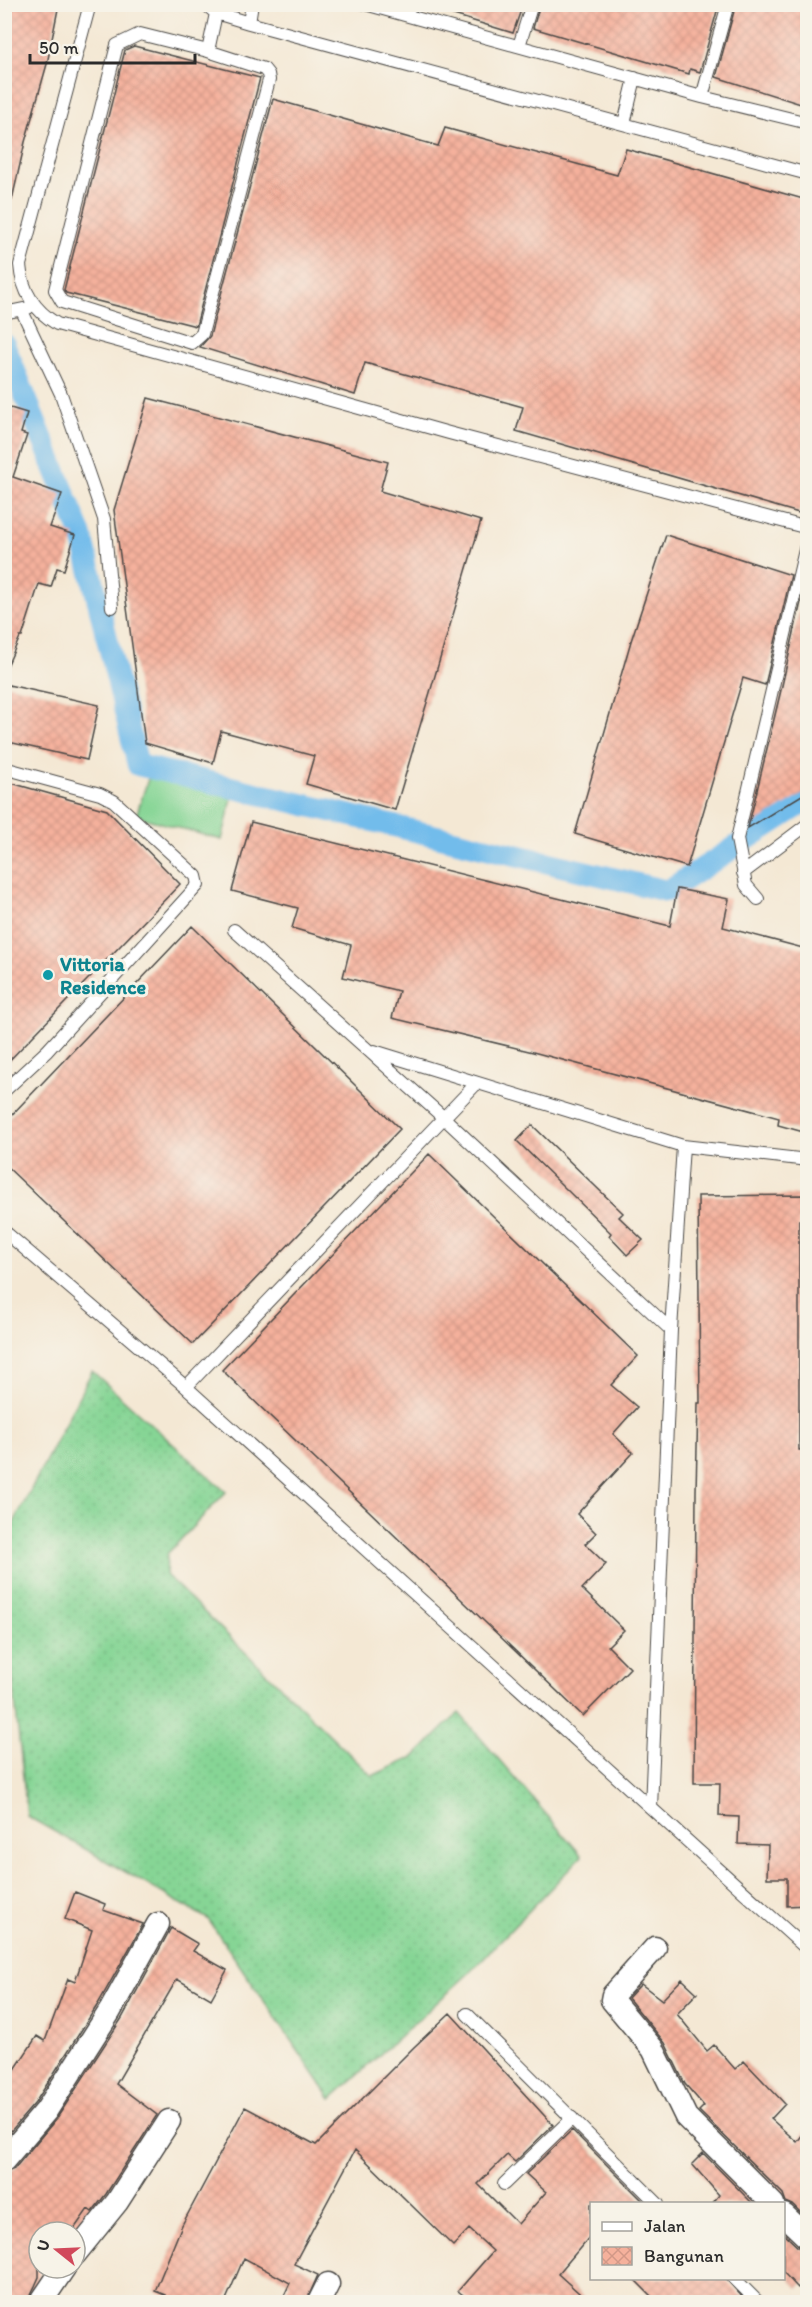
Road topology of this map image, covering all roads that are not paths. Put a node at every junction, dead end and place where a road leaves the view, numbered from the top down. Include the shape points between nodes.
1 (90, 4) edge
2 (206, 4) edge
3 (252, 4) edge
4 (364, 4) edge
5 (532, 4) edge
6 (728, 4) edge
7 (217, 9) edge
8 (249, 23) junction
9 (519, 46) junction
10 (208, 51) junction
11 (635, 78) junction
12 (702, 97) junction
13 (807, 123) edge
14 (624, 124) junction
15 (807, 174) edge
16 (35, 306) junction
17 (12, 312) edge
18 (807, 528) edge
19 (807, 537) edge
20 (112, 607) dead end
21 (4, 768) edge
22 (807, 824) edge
23 (742, 868) junction
24 (758, 898) dead end
25 (234, 930) dead end
26 (370, 1050) junction
27 (477, 1083) junction
28 (4, 1091) edge
29 (444, 1118) junction
30 (683, 1146) junction
31 (807, 1160) edge
32 (4, 1231) edge
33 (671, 1330) junction
34 (186, 1387) junction
35 (651, 1808) junction
36 (158, 1924) dead end
37 (655, 1948) dead end
38 (807, 1950) edge
39 (467, 2014) dead end
40 (572, 2118) junction
41 (169, 2121) dead end
42 (4, 2160) edge
43 (504, 2184) dead end
44 (656, 2202) edge
45 (771, 2202) edge
46 (785, 2217) edge
47 (807, 2238) edge
48 (87, 2239) edge
49 (56, 2280) edge
50 (736, 2280) edge
51 (41, 2302) edge
52 (758, 2302) edge

1 - 16 lane via 20,266 21,280
2 - 7 lane
3 - 8 lane
4 - 9 lane
5 - 9 lane
6 - 12 lane
7 - 8 lane
7 - 10 lane
8 - 14 lane
9 - 11 lane
10 - 10 lane via 264,69 269,80 202,334 192,343 62,302 55,290 117,45 140,34
11 - 12 lane
11 - 14 lane
12 - 13 lane
14 - 15 lane
16 - 17 lane
16 - 18 lane via 57,324
17 - 20 lane via 61,394 104,519
19 - 23 lane via 737,839
21 - 28 lane via 114,801 196,876 198,885 94,994 47,1052
22 - 23 lane
23 - 24 lane via 747,885
25 - 26 lane
26 - 27 lane
26 - 29 lane
27 - 29 lane
27 - 30 lane
29 - 33 lane
29 - 34 lane
30 - 31 lane
30 - 33 lane
32 - 34 lane
33 - 35 lane
34 - 35 lane
35 - 38 lane
36 - 42 street via 110,2011 46,2111
37 - 45 street via 612,2000 653,2049 686,2117
39 - 40 lane
40 - 43 lane
40 - 44 lane
41 - 48 street via 117,2202
46 - 47 street
49 - 51 street
50 - 52 lane

